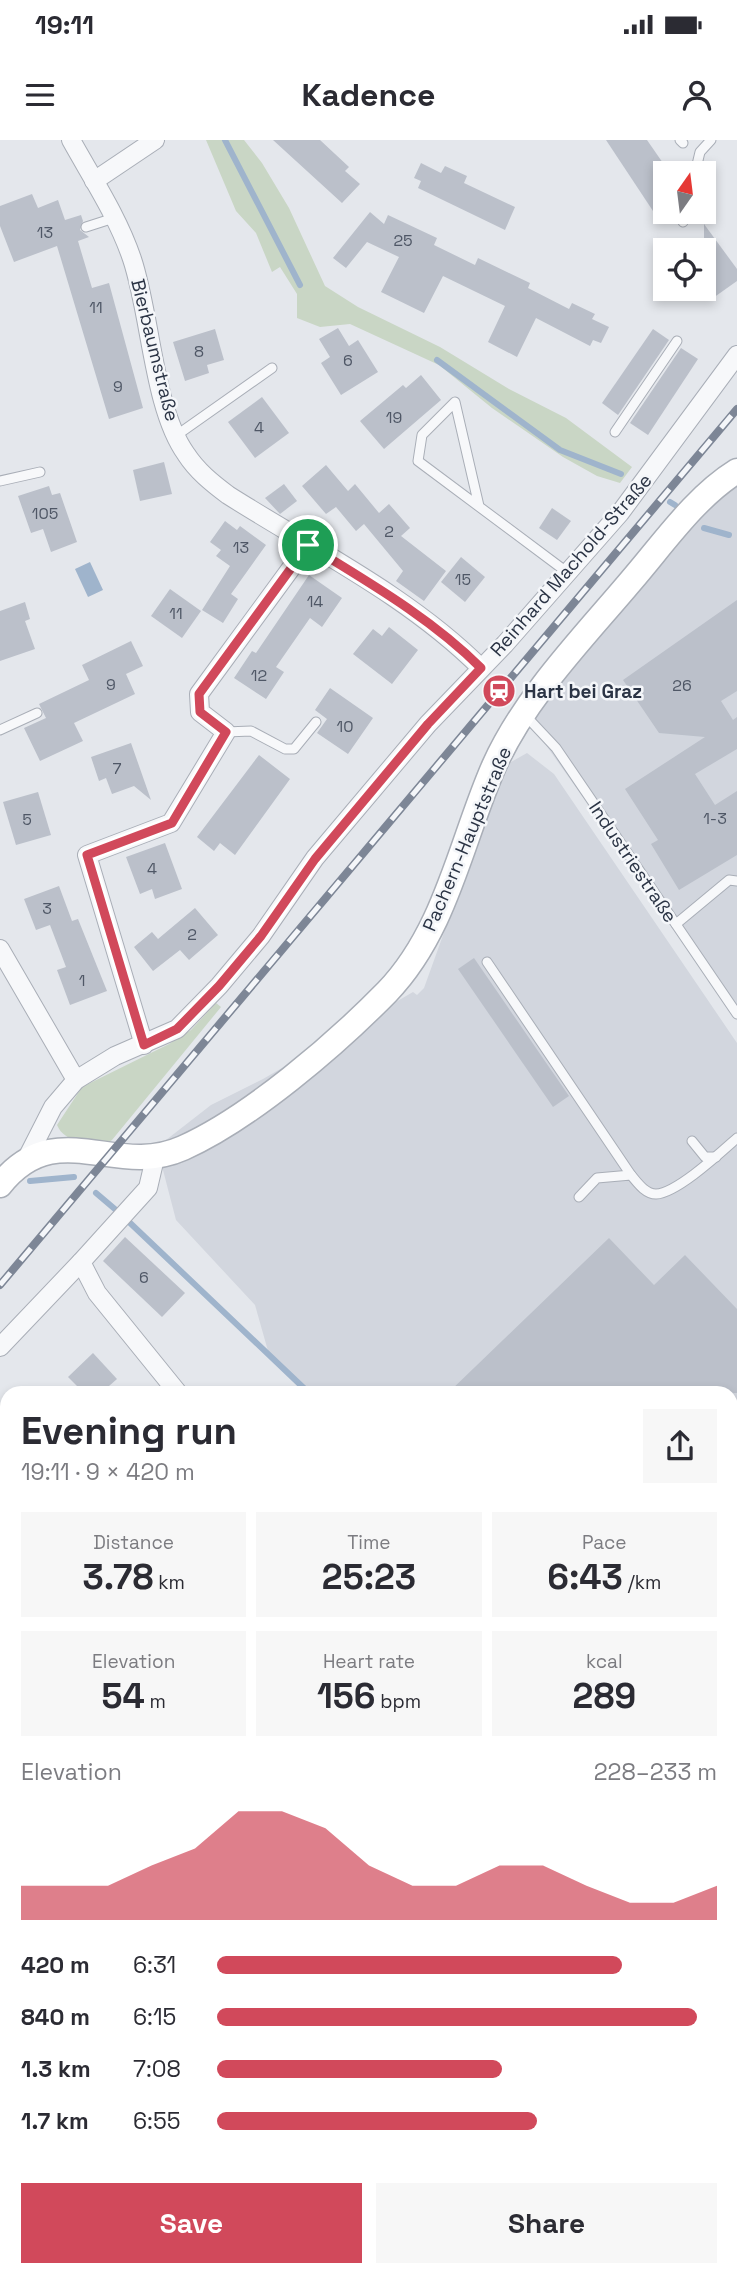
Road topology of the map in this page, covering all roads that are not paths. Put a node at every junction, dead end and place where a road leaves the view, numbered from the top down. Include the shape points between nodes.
1 (71, 140) edge
2 (155, 140) edge
3 (711, 140) edge
4 (698, 161) edge
5 (94, 181) junction
6 (114, 218) junction
7 (86, 227) dead end
8 (677, 341) dead end
9 (737, 355) edge
10 (272, 368) dead end
11 (615, 432) dead end
12 (177, 435) junction
13 (737, 471) edge
14 (40, 472) dead end
15 (0, 481) edge
16 (479, 506) junction
17 (308, 545) junction
18 (568, 573) junction
19 (481, 668) junction
20 (37, 713) dead end
21 (524, 714) junction
22 (316, 722) dead end
23 (0, 730) edge
24 (226, 732) junction
25 (737, 881) edge
26 (676, 924) junction
27 (0, 948) edge
28 (487, 962) dead end
29 (736, 1009) edge
30 (144, 1045) junction
31 (76, 1080) junction
32 (737, 1138) edge
33 (691, 1141) dead end
34 (716, 1157) junction
35 (27, 1158) junction
36 (155, 1158) junction
37 (631, 1175) junction
38 (0, 1185) edge
39 (579, 1197) dead end
40 (81, 1262) junction
41 (0, 1347) edge
42 (172, 1386) edge

1 - 5 street, Bierbaumstraße
2 - 5 street
3 - 4 lane
5 - 6 street, Bierbaumstraße
6 - 7 lane
6 - 12 street, Bierbaumstraße via 145,300 163,398
8 - 11 lane
9 - 18 street, Reinhard Machold-Straße via 620,513
10 - 12 lane
12 - 17 street, Bierbaumstraße via 184,453 204,476
13 - 21 main road, Pachern-Hauptstraße via 672,533
14 - 15 lane
16 - 16 lane via 418,461 422,435 454,402
16 - 18 lane
17 - 19 street, Bierbaumstraße via 391,596
17 - 24 street via 199,694 200,712
18 - 19 street, Reinhard Machold-Straße
19 - 30 street, Reinhard Machold-Straße via 315,859 219,986 177,1029
20 - 23 lane
21 - 26 lane, Industriestraße via 556,748
21 - 36 main road, Pachern-Hauptstraße via 495,763 432,925 388,991 329,1046 258,1102 183,1148
22 - 24 lane via 293,749 251,731
24 - 30 street via 172,823 87,855
25 - 26 lane via 729,880
26 - 29 lane, Industriestraße
27 - 31 street
28 - 37 lane
30 - 31 street, Reinhard Machold-Straße
31 - 35 street, Reinhard Machold-Straße via 53,1107
32 - 34 lane
33 - 34 lane via 705,1157
34 - 37 lane via 668,1190 654,1194
35 - 36 main road, Pachern-Hauptstraße via 73,1150
35 - 38 main road
36 - 40 street via 148,1188
37 - 39 lane via 597,1178
40 - 41 street
40 - 42 street via 97,1293

